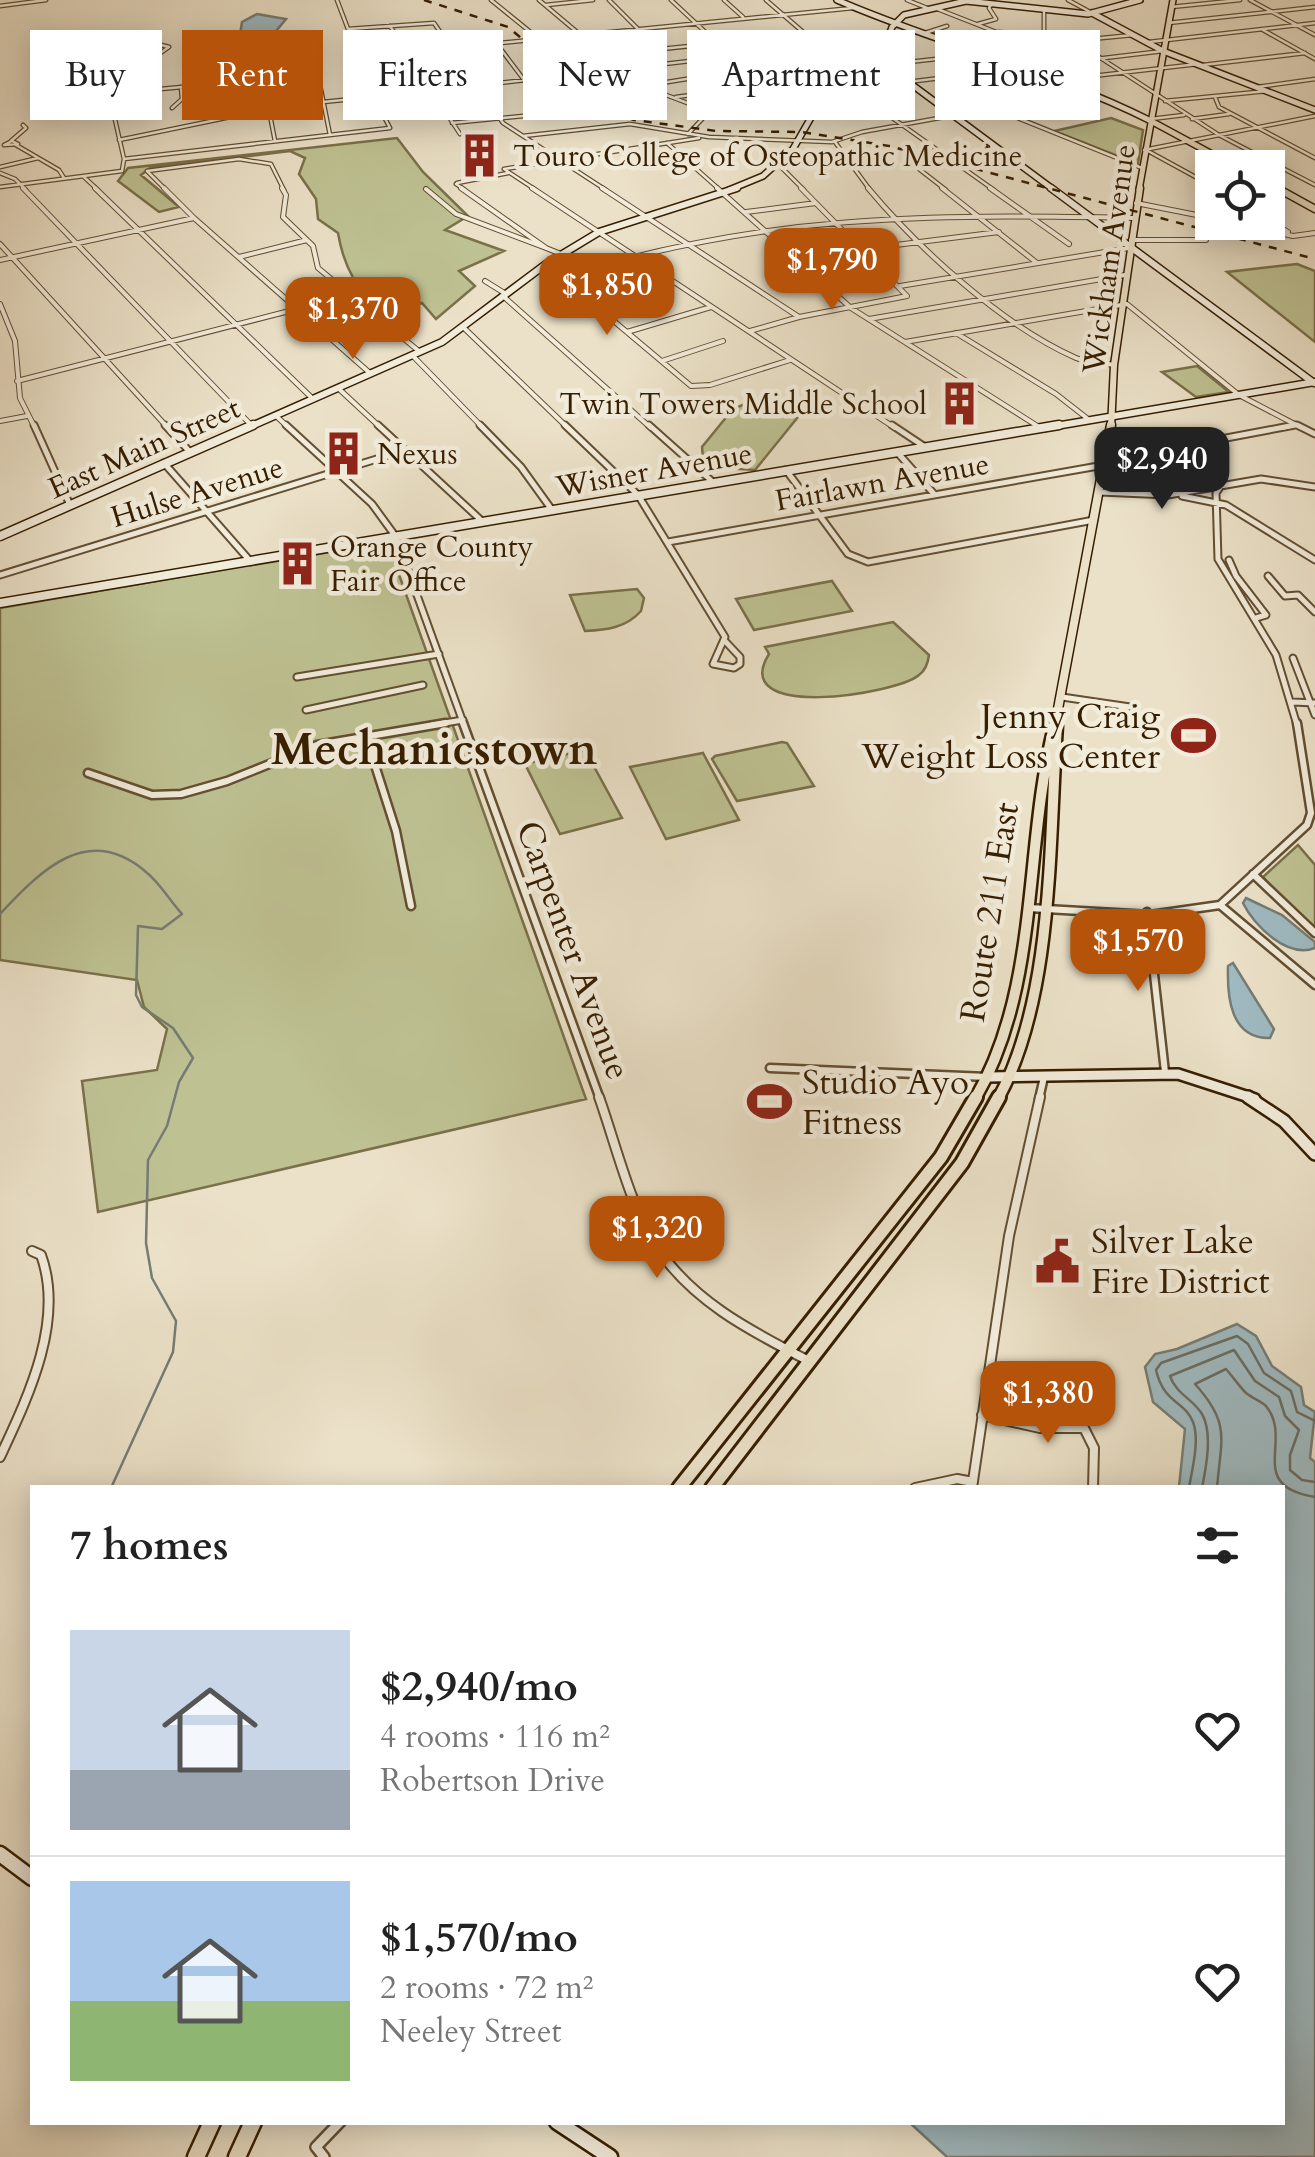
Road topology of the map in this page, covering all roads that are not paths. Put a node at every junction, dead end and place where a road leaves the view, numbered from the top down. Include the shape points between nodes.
1 (46, 0) edge
2 (337, 0) edge
3 (491, 0) edge
4 (539, 0) edge
5 (593, 0) edge
6 (609, 0) edge
7 (671, 0) edge
8 (724, 0) edge
9 (766, 0) edge
10 (837, 0) edge
11 (907, 0) edge
12 (936, 0) edge
13 (1068, 0) edge
14 (1119, 0) edge
15 (1140, 0) edge
16 (1240, 0) edge
17 (1250, 0) edge
18 (1308, 0) edge
19 (998, 2) edge
20 (1026, 3) edge
21 (942, 4) junction
22 (1128, 4) junction
23 (1172, 4) edge
24 (545, 5) junction
25 (1315, 5) edge
26 (0, 6) edge
27 (854, 8) junction
28 (929, 8) junction
29 (1044, 9) junction
30 (1272, 12) junction
31 (781, 14) junction
32 (1092, 14) junction
33 (744, 18) junction
34 (432, 22) joint
35 (694, 22) junction
36 (1315, 23) edge
37 (976, 24) junction
38 (1168, 24) junction
39 (1296, 25) junction
40 (390, 26) junction
41 (893, 26) junction
42 (946, 26) dead end
43 (637, 28) junction
44 (1262, 29) junction
45 (393, 30) edge
46 (438, 30) edge
47 (529, 30) edge
48 (574, 30) edge
49 (618, 30) edge
50 (702, 30) edge
51 (801, 30) edge
52 (892, 30) edge
53 (991, 30) edge
54 (1044, 30) edge
55 (1193, 32) dead end
56 (925, 33) dead end
57 (1134, 35) junction
58 (1315, 35) edge
59 (1200, 36) junction
60 (935, 38) edge
61 (1100, 39) edge
62 (1165, 40) junction
63 (1148, 42) junction
64 (1163, 50) junction
65 (503, 52) edge
66 (1305, 53) junction
67 (1100, 59) joint
68 (1315, 59) edge
69 (1201, 64) junction
70 (1159, 68) junction
71 (1119, 72) junction
72 (104, 74) joint
73 (1100, 74) edge
74 (523, 77) edge
75 (1315, 79) edge
76 (182, 86) edge
77 (1256, 86) junction
78 (915, 88) edge
79 (162, 89) edge
80 (1267, 91) junction
81 (667, 95) edge
82 (687, 96) edge
83 (1155, 96) junction
84 (1100, 97) edge
85 (1215, 97) junction
86 (675, 98) junction
87 (182, 99) edge
88 (343, 100) edge
89 (1164, 101) junction
90 (323, 102) joint
91 (687, 103) edge
92 (935, 104) edge
93 (172, 108) dead end
94 (1315, 113) edge
95 (1186, 114) junction
96 (1230, 114) junction
97 (935, 119) edge
98 (1192, 119) junction
99 (114, 120) edge
100 (209, 120) edge
101 (271, 120) edge
102 (385, 120) edge
103 (450, 120) edge
104 (480, 120) edge
105 (502, 120) edge
106 (703, 120) edge
107 (809, 120) edge
108 (898, 120) edge
109 (956, 120) edge
110 (1022, 120) edge
111 (1151, 120) junction
112 (452, 123) junction
113 (906, 125) junction
114 (23, 126) dead end
115 (1255, 128) junction
116 (460, 134) dead end
117 (330, 135) junction
118 (688, 135) junction
119 (1219, 135) junction
120 (523, 136) junction
121 (708, 137) junction
122 (118, 138) junction
123 (798, 140) junction
124 (679, 141) junction
125 (1190, 141) junction
126 (275, 142) junction
127 (835, 142) junction
128 (13, 143) joint
129 (667, 143) junction
130 (998, 148) junction
131 (1144, 150) junction
132 (1206, 150) edge
133 (1247, 150) edge
134 (950, 156) junction
135 (39, 157) junction
136 (1315, 158) edge
137 (124, 160) junction
138 (560, 160) junction
139 (778, 164) junction
140 (1142, 168) junction
141 (0, 170) edge
142 (1285, 170) edge
143 (510, 173) junction
144 (84, 176) junction
145 (1195, 177) edge
146 (64, 178) junction
147 (20, 184) junction
148 (1315, 185) edge
149 (0, 187) edge
150 (426, 189) dead end
151 (723, 192) junction
152 (1285, 193) edge
153 (818, 202) junction
154 (1136, 203) junction
155 (1315, 209) edge
156 (746, 212) junction
157 (646, 215) junction
158 (1195, 215) edge
159 (898, 217) junction
160 (982, 217) junction
161 (194, 218) junction
162 (1036, 218) junction
163 (1094, 218) junction
164 (1133, 218) junction
165 (835, 222) junction
166 (135, 230) junction
167 (764, 230) junction
168 (1285, 231) edge
169 (598, 232) junction
170 (998, 232) junction
171 (1315, 233) edge
172 (1285, 234) edge
173 (1293, 236) junction
174 (308, 240) junction
175 (1206, 240) dead end
176 (923, 241) junction
177 (688, 243) junction
178 (0, 244) edge
179 (75, 244) junction
180 (1069, 244) dead end
181 (1130, 244) junction
182 (546, 248) junction
183 (863, 249) junction
184 (631, 253) junction
185 (561, 254) junction
186 (239, 257) junction
187 (12, 258) junction
188 (0, 260) edge
189 (1036, 263) junction
190 (546, 264) junction
191 (563, 276) junction
192 (960, 276) junction
193 (1125, 276) junction
194 (485, 281) dead end
195 (899, 286) junction
196 (644, 292) dead end
197 (505, 295) junction
198 (988, 299) junction
199 (1122, 303) junction
200 (0, 304) edge
201 (595, 305) junction
202 (712, 307) junction
203 (851, 308) junction
204 (296, 309) junction
205 (799, 317) junction
206 (867, 319) junction
207 (1014, 322) junction
208 (235, 325) junction
209 (464, 328) junction
210 (626, 332) junction
211 (749, 332) junction
212 (955, 333) junction
213 (170, 342) junction
214 (724, 342) dead end
215 (904, 342) junction
216 (417, 354) junction
217 (104, 359) junction
218 (791, 359) junction
219 (661, 361) junction
220 (1114, 365) junction
221 (370, 374) junction
222 (18, 381) junction
223 (1314, 382) edge
224 (338, 388) junction
225 (1239, 395) junction
226 (313, 399) junction
227 (275, 415) junction
228 (28, 416) junction
229 (1113, 416) junction
230 (1088, 419) junction
231 (0, 421) edge
232 (1297, 425) junction
233 (252, 426) junction
234 (1039, 427) junction
235 (1315, 434) edge
236 (925, 447) junction
237 (1173, 448) dead end
238 (406, 450) junction
239 (896, 451) junction
240 (190, 452) junction
241 (164, 463) junction
242 (1104, 465) junction
243 (786, 470) junction
244 (338, 472) junction
245 (714, 482) junction
246 (1315, 486) edge
247 (1220, 487) junction
248 (1100, 492) junction
249 (934, 494) junction
250 (1171, 495) junction
251 (638, 496) junction
252 (1220, 502) junction
253 (70, 505) junction
254 (552, 510) junction
255 (208, 512) junction
256 (823, 516) junction
257 (483, 522) junction
258 (1095, 523) junction
259 (0, 536) edge
260 (396, 537) junction
261 (668, 542) junction
262 (1229, 560) dead end
263 (1315, 560) edge
264 (251, 562) junction
265 (0, 575) edge
266 (1268, 576) dead end
267 (1285, 596) junction
268 (0, 604) edge
269 (1294, 608) dead end
270 (1315, 612) edge
271 (1256, 618) junction
272 (724, 640) junction
273 (438, 654) junction
274 (1294, 658) dead end
275 (298, 677) dead end
276 (423, 685) dead end
277 (1062, 697) junction
278 (1293, 702) junction
279 (1313, 703) edge
280 (1130, 707) dead end
281 (306, 710) dead end
282 (1315, 715) edge
283 (462, 720) junction
284 (1056, 722) junction
285 (366, 737) junction
286 (88, 773) dead end
287 (1315, 775) edge
288 (1306, 776) junction
289 (1313, 815) edge
290 (1253, 874) junction
291 (1220, 905) junction
292 (411, 906) dead end
293 (1027, 908) junction
294 (1044, 908) junction
295 (1146, 912) junction
296 (1315, 933) edge
297 (1315, 985) edge
298 (770, 1068) dead end
299 (1166, 1072) junction
300 (988, 1076) junction
301 (1010, 1076) junction
302 (1044, 1077) junction
303 (1314, 1151) edge
304 (32, 1251) dead end
305 (788, 1351) junction
306 (810, 1362) junction
307 (982, 1415) junction
308 (0, 1457) edge
309 (681, 1485) edge
310 (714, 1485) edge
311 (929, 1485) edge
312 (972, 1485) edge
313 (1093, 1485) edge
314 (0, 1854) edge
315 (30, 1876) edge
316 (211, 2125) edge
317 (251, 2125) edge
318 (338, 2125) edge
319 (561, 2125) edge
320 (320, 2152) edge
321 (196, 2157) edge
322 (236, 2157) edge
323 (610, 2157) edge

1 - 26 street
2 - 40 street via 348,29
3 - 47 street
4 - 24 street
5 - 24 street
6 - 43 street
7 - 35 street
8 - 33 street
9 - 31 street
10 - 27 street
11 - 28 street
12 - 21 street
13 - 32 street
14 - 22 street
15 - 22 street
16 - 23 street
17 - 30 street
18 - 25 street
19 - 20 street
19 - 21 street
19 - 37 street via 989,8 996,20
20 - 29 street
21 - 28 street
22 - 32 street
23 - 38 main road, Wickham Avenue
24 - 48 street
25 - 30 street
27 - 31 street
27 - 41 street
28 - 37 street
28 - 41 street
29 - 32 street
29 - 54 street
30 - 38 street
30 - 39 street
31 - 33 street
31 - 51 street
32 - 57 street
33 - 35 street
34 - 40 street
34 - 46 street
35 - 43 street
35 - 50 street
36 - 39 street
37 - 53 street
38 - 62 main road, Wickham Avenue
39 - 44 street
39 - 58 street
40 - 45 street
41 - 52 street, East Main Street
41 - 60 street
42 - 56 street
43 - 49 street
44 - 59 street
44 - 66 street
55 - 59 street
57 - 61 street
57 - 63 street
59 - 62 street
62 - 63 street
62 - 64 main road, Wickham Avenue
63 - 64 street
64 - 67 street
64 - 69 street
64 - 70 main road, Wickham Avenue
65 - 74 street
66 - 68 street
66 - 69 street
67 - 71 street
69 - 70 street
69 - 77 street
70 - 71 street
70 - 83 main road, Wickham Avenue
71 - 73 street
71 - 83 street
72 - 72 street via 146,45 169,48 133,73
75 - 77 street
76 - 79 street
77 - 80 street
78 - 92 street
80 - 85 street
80 - 94 street
81 - 86 street
82 - 86 street
83 - 89 street
83 - 111 main road, Wickham Avenue
84 - 111 street
85 - 89 street
85 - 96 street
86 - 91 street
87 - 93 street
88 - 90 street
89 - 95 street
90 - 117 street
94 - 115 street
95 - 98 street
95 - 111 street
96 - 98 street
96 - 115 street
97 - 113 street
98 - 119 street
99 - 122 street
100 - 122 street
101 - 126 street
102 - 117 street via 390,128
103 - 112 street
104 - 112 street
105 - 120 street
106 - 118 street
107 - 123 street, East Main Street
108 - 113 street
109 - 130 street
110 - 140 street
111 - 125 main road
111 - 131 main road, Wickham Avenue
112 - 116 street
113 - 127 street
113 - 134 street
114 - 128 street
115 - 119 street
115 - 136 street
117 - 126 street
118 - 120 street via 630,124
118 - 121 street
118 - 124 street
119 - 125 street
119 - 133 street
120 - 138 street
121 - 123 street
121 - 124 street
122 - 137 street
123 - 127 street
123 - 139 street, East Main Street
124 - 129 street
125 - 131 street
125 - 132 main road
126 - 137 street
127 - 159 street via 849,168
128 - 135 street
129 - 138 street
129 - 151 street
130 - 134 street
130 - 163 street
131 - 140 main road, Wickham Avenue
131 - 145 street
134 - 160 street via 910,162
134 - 162 street
135 - 141 street
135 - 146 street
137 - 144 street via 122,171
138 - 143 street via 504,169
138 - 157 street
139 - 151 street, East Main Street
139 - 153 street
140 - 154 main road, Wickham Avenue
141 - 147 street
142 - 148 street
143 - 169 street
143 - 182 street via 456,184
144 - 146 street
144 - 166 street
146 - 147 street
147 - 149 street
147 - 179 street
150 - 182 street via 480,226
151 - 156 street
151 - 157 street, East Main Street
152 - 155 main road
153 - 156 street
153 - 165 street
154 - 158 street
154 - 164 main road, Wickham Avenue
156 - 167 street
157 - 169 street, East Main Street
157 - 177 street
159 - 160 street
159 - 165 street
159 - 176 street
160 - 162 street
160 - 170 street
161 - 166 street
161 - 174 street via 147,172 257,159 276,170 286,196 284,218
161 - 186 street
162 - 163 street
162 - 180 street
163 - 164 street
163 - 181 street
164 - 181 main road, Wickham Avenue
165 - 167 street
165 - 183 street
166 - 179 street
166 - 208 street
167 - 177 street
167 - 203 street
168 - 173 street
169 - 184 street
169 - 185 street, East Main Street
170 - 176 street
170 - 189 street
171 - 173 street
172 - 173 street
174 - 186 street
174 - 216 street via 318,268
175 - 181 street
176 - 183 street
176 - 192 street
177 - 184 street
177 - 205 street
178 - 187 street
179 - 187 street
179 - 213 street
181 - 189 street
181 - 193 main road, Wickham Avenue
181 - 223 street
182 - 185 street
183 - 195 street
184 - 191 street
184 - 202 street
185 - 190 street, East Main Street
186 - 204 street
187 - 188 street
187 - 217 street
189 - 192 street
190 - 191 street
190 - 197 street, East Main Street
191 - 201 street
192 - 195 street
192 - 198 street
193 - 198 street
193 - 199 main road, Wickham Avenue
194 - 197 street
195 - 203 street via 908,296
196 - 201 street
197 - 209 street, East Main Street
197 - 245 street
198 - 206 street
198 - 207 street
199 - 207 street
199 - 220 main road, Wickham Avenue
199 - 225 street
200 - 222 street via 14,341
201 - 210 street
202 - 210 street
202 - 211 street
203 - 205 street
203 - 206 street
204 - 208 street
204 - 221 street
205 - 211 street
206 - 215 street
207 - 212 street
207 - 220 street via 1079,360
208 - 213 street
208 - 226 street
209 - 216 street, East Main Street
209 - 251 street
210 - 219 street
211 - 218 street
212 - 215 street
212 - 230 street
213 - 217 street
213 - 233 street
214 - 219 street
215 - 234 street
216 - 221 street, East Main Street
216 - 254 street via 522,467
217 - 222 street
217 - 240 street
218 - 219 street via 710,385 686,384
218 - 236 street
220 - 229 main road, Wickham Avenue
221 - 224 street, East Main Street
222 - 228 street
223 - 225 street, Wisner Avenue
224 - 226 street, East Main Street
224 - 238 street
225 - 229 street, Wisner Avenue
225 - 232 street
226 - 227 street, East Main Street
227 - 233 street, East Main Street
227 - 244 street, Carpenter Avenue
228 - 231 street
228 - 253 street
229 - 230 street, Wisner Avenue
229 - 242 main road, Wickham Avenue
230 - 234 street, Wisner Avenue
232 - 235 street
232 - 237 street
233 - 240 street, East Main Street
234 - 236 street, Wisner Avenue
236 - 239 street, Wisner Avenue
238 - 244 street, Hulse Avenue
238 - 257 street
239 - 243 street, Wisner Avenue
239 - 249 street
240 - 241 street, East Main Street
241 - 253 street, East Main Street
241 - 255 street
242 - 248 main road, Wickham Avenue
242 - 249 street, Fairlawn Avenue
243 - 245 street, Wisner Avenue
243 - 256 street
244 - 255 street, Hulse Avenue
244 - 260 street, Carpenter Avenue
245 - 251 street, Wisner Avenue
246 - 247 street via 1258,476
247 - 250 street
247 - 252 street
248 - 250 street
248 - 258 main road, Wickham Avenue
249 - 256 street, Fairlawn Avenue
250 - 252 street
251 - 254 street, Wisner Avenue
251 - 261 street
252 - 263 street
252 - 271 street via 1215,538 1222,568
253 - 259 street, East Main Street
254 - 257 street, Wisner Avenue
255 - 264 street
255 - 265 street, Hulse Avenue
256 - 258 street via 850,555 878,562
256 - 261 street, Fairlawn Avenue
257 - 260 street, Wisner Avenue
258 - 277 main road, Route 211 East
260 - 264 street, Wisner Avenue
260 - 273 street, Carpenter Avenue
261 - 272 street
262 - 271 street via 1266,615
264 - 268 street, Wisner Avenue
266 - 267 street
267 - 269 street
267 - 270 street via 1298,596
271 - 278 street
272 - 272 street via 714,664 734,668 740,658
273 - 275 street
273 - 283 street, Carpenter Avenue
274 - 279 street
276 - 281 street
277 - 280 street
277 - 284 main road, Route 211 East
278 - 279 street
278 - 288 street
279 - 282 street
283 - 285 street
283 - 305 street, Carpenter Avenue via 644,1226 690,1289
284 - 293 main road, Route 211 East via 1043,771
284 - 294 main road, Route 211 East
285 - 286 street via 317,745 181,794 152,794
285 - 292 street via 396,830
287 - 288 street
288 - 289 street
289 - 290 street
290 - 291 street
290 - 296 street
291 - 295 street
291 - 297 street
293 - 294 street
293 - 300 main road, Route 211 East via 1017,993
294 - 295 street
294 - 301 main road, Route 211 East via 1034,1002
295 - 299 street
298 - 300 street
299 - 302 street
299 - 303 street via 1254,1099
300 - 301 street
300 - 305 main road, Route 211 East via 940,1157
301 - 302 street
301 - 306 main road, Route 211 East via 962,1162
302 - 307 street via 1018,1184
304 - 308 street via 48,1270 46,1324 37,1370
305 - 306 street, Carpenter Avenue
305 - 309 main road, Route 211 East
306 - 310 main road, Route 211 East
307 - 312 street
307 - 313 street via 1040,1428 1084,1428 1095,1447
311 - 312 street via 958,1479
314 - 315 street
316 - 321 main road
317 - 322 main road
318 - 320 street
319 - 323 street

